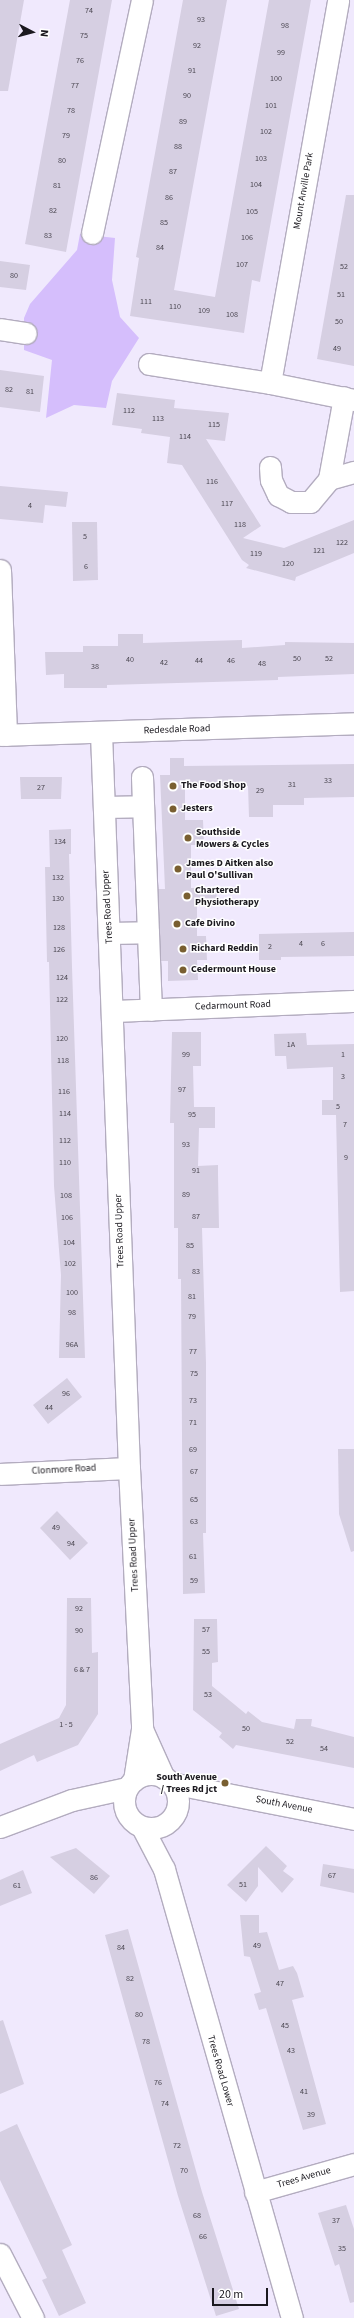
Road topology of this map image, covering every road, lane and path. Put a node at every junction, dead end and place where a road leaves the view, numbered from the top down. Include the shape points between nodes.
1 (142, 0) edge
2 (338, 0) edge
3 (92, 232) dead end
4 (0, 329) edge
5 (26, 334) dead end
6 (149, 364) dead end
7 (270, 383) junction
8 (349, 398) edge
9 (270, 467) dead end
10 (354, 472) edge
11 (329, 479) junction
12 (0, 570) edge
13 (354, 723) edge
14 (100, 733) junction
15 (3, 735) edge
16 (142, 777) dead end
17 (143, 806) junction
18 (104, 807) junction
19 (148, 932) junction
20 (109, 933) junction
21 (354, 1001) edge
22 (151, 1010) junction
23 (113, 1011) junction
24 (129, 1468) junction
25 (0, 1474) edge
26 (142, 1729) junction
27 (167, 1780) junction
28 (130, 1784) junction
29 (215, 1792) junction
30 (72, 1800) junction
31 (125, 1809) junction
32 (172, 1815) junction
33 (354, 1819) edge
34 (0, 1827) edge
35 (142, 1827) junction
36 (164, 1869) junction
37 (354, 2164) edge
38 (255, 2192) junction
39 (0, 2254) edge
40 (33, 2318) edge
41 (292, 2318) edge

1 - 3 street
2 - 7 street, Mount Anville Park
4 - 5 street
6 - 7 street
7 - 8 street
8 - 11 street
9 - 11 street via 271,480 278,494 291,502 310,502
10 - 11 street
12 - 15 street
13 - 14 street, Redesdale Road
14 - 15 street, Redesdale Road
14 - 18 street, Trees Road Upper
16 - 17 street
17 - 18 street
17 - 19 street
18 - 20 street, Trees Road Upper
19 - 20 street
19 - 22 street
20 - 23 street, Trees Road Upper
21 - 22 street, Cedarmount Road
22 - 23 street, Cedarmount Road
23 - 24 street, Trees Road Upper
24 - 25 street, Clonmore Road
24 - 26 street, Trees Road Upper
26 - 27 street
26 - 28 street
27 - 28 street via 148,1774
27 - 29 street, South Avenue
27 - 32 street via 178,1800
28 - 30 street
28 - 31 street
29 - 32 street
29 - 33 street, South Avenue
30 - 31 street
30 - 34 street
31 - 35 street via 128,1817
32 - 35 street via 155,1827
32 - 36 street
35 - 36 street, Trees Road Lower
36 - 38 street, Trees Road Lower
37 - 38 street, Trees Avenue
38 - 41 street, Trees Road Lower
39 - 40 street

